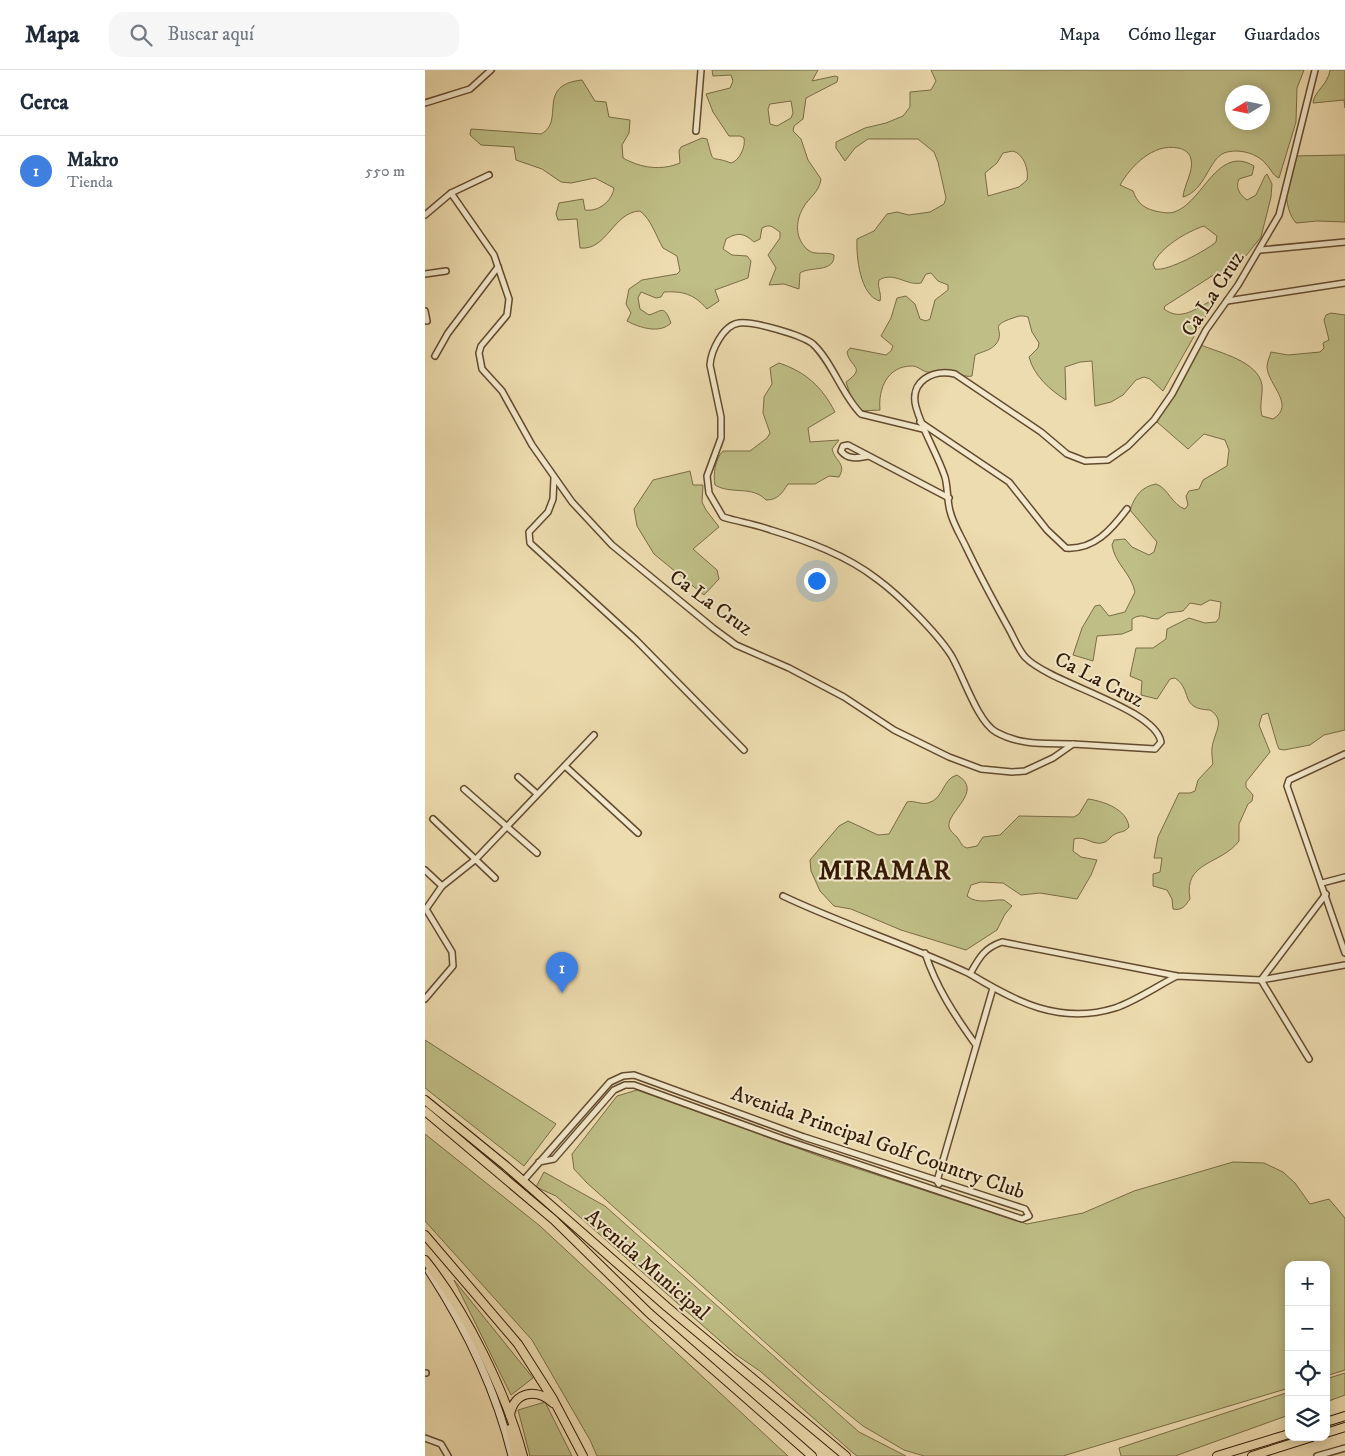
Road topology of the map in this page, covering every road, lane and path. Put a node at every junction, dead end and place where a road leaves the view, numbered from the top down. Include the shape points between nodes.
1 (491, 70) edge
2 (701, 70) edge
3 (1315, 70) edge
4 (425, 102) edge
5 (696, 131) dead end
6 (489, 175) dead end
7 (451, 193) junction
8 (425, 215) edge
9 (1345, 242) edge
10 (1261, 250) junction
11 (498, 267) junction
12 (446, 272) dead end
13 (425, 274) edge
14 (1345, 282) edge
15 (1227, 302) junction
16 (425, 311) edge
17 (427, 321) dead end
18 (435, 356) dead end
19 (920, 422) junction
20 (923, 429) junction
21 (868, 456) dead end
22 (554, 478) junction
23 (949, 498) junction
24 (1127, 509) dead end
25 (594, 734) dead end
26 (1073, 744) junction
27 (744, 750) dead end
28 (1345, 754) edge
29 (565, 766) junction
30 (517, 777) dead end
31 (464, 789) dead end
32 (536, 793) junction
33 (433, 819) dead end
34 (507, 827) junction
35 (638, 833) dead end
36 (537, 853) dead end
37 (476, 859) junction
38 (425, 870) edge
39 (1345, 877) edge
40 (495, 878) dead end
41 (1322, 883) junction
42 (442, 886) junction
43 (1326, 894) junction
44 (783, 896) dead end
45 (1345, 952) edge
46 (925, 953) junction
47 (1345, 965) edge
48 (970, 974) junction
49 (1177, 976) junction
50 (1261, 980) junction
51 (993, 988) junction
52 (425, 999) edge
53 (976, 1045) junction
54 (1309, 1059) dead end
55 (425, 1100) edge
56 (425, 1111) edge
57 (539, 1162) junction
58 (523, 1181) junction
59 (937, 1182) junction
60 (946, 1192) junction
61 (425, 1235) edge
62 (425, 1260) edge
63 (425, 1265) edge
64 (509, 1415) junction
65 (562, 1415) junction
66 (1345, 1416) edge
67 (1330, 1421) edge
68 (1345, 1427) edge
69 (1330, 1432) edge
70 (1285, 1435) edge
71 (425, 1438) edge
72 (1299, 1441) edge
73 (1345, 1448) edge
74 (448, 1456) edge
75 (512, 1456) edge
76 (516, 1456) edge
77 (523, 1456) edge
78 (583, 1456) edge
79 (812, 1456) edge
80 (846, 1456) edge
81 (1217, 1456) edge
82 (1252, 1456) edge
83 (1317, 1456) edge

1 - 4 street via 470,88
2 - 5 street
3 - 10 street, Ca La Cruz via 1279,216
6 - 7 street
7 - 8 street
7 - 11 street, Ca La Cruz via 494,255
9 - 10 street
10 - 15 street, Ca La Cruz
11 - 18 street via 448,333
11 - 22 street, Ca La Cruz via 509,308 507,315 481,346 479,363 502,392 531,445
12 - 13 street
14 - 15 street
15 - 19 street, Ca La Cruz via 1206,330 1172,394 1154,420 1128,446 1108,460 1085,461 1067,454 1041,432 955,374 933,373 916,390
16 - 17 street
19 - 20 street, Ca La Cruz
19 - 24 street via 1009,482 1047,530 1066,548 1081,549 1101,538
20 - 23 street, Ca La Cruz via 945,478
20 - 26 street via 861,414 812,344 793,333 739,322 729,327 711,358 721,417 721,438 707,476 709,494 723,517 808,543 845,559 877,579 949,652 980,716 994,731 1020,743
21 - 23 street
22 - 26 street, Ca La Cruz via 612,545 735,645 844,697 894,730 981,769 1012,772 1025,771
22 - 27 street via 553,499 548,512 529,532 530,543 636,640
23 - 26 street, Ca La Cruz via 953,519 983,582 1025,657 1046,673 1115,703 1158,734 1161,742 1155,749 1144,750
25 - 29 street
28 - 41 street via 1287,782
29 - 32 street
29 - 35 street
30 - 32 street
31 - 34 street
32 - 34 street
33 - 37 street
34 - 36 street
34 - 37 street
37 - 40 street
37 - 42 street
38 - 42 street
39 - 41 street
41 - 43 street
42 - 52 street via 425,909 452,952 453,966
43 - 45 street
43 - 50 street
44 - 46 street via 829,918
46 - 48 street
46 - 53 street via 954,1015
47 - 50 street
48 - 49 street via 989,946 1002,942
48 - 51 street
49 - 50 street
49 - 51 street via 1116,1008 1085,1014 1057,1014
50 - 54 street
51 - 53 street
53 - 59 street
55 - 58 highway, Avenida Municipal
56 - 79 highway, Avenida Municipal via 554,1220 661,1325
57 - 58 street
57 - 59 street, Avenida Principal Golf Country Club via 611,1082 623,1076 634,1076
57 - 60 street, Avenida Principal Golf Country Club via 554,1159 614,1090 634,1085 783,1139
58 - 80 highway, Avenida Municipal via 667,1307
59 - 60 street
59 - 60 street, Avenida Principal Golf Country Club via 1025,1209 1029,1216 1022,1219
61 - 65 highway via 518,1344
62 - 64 highway via 466,1320
63 - 75 main road via 471,1342
64 - 65 highway via 522,1395 535,1394 545,1396
64 - 76 highway
64 - 77 highway
65 - 78 highway
66 - 67 highway
68 - 69 highway
70 - 81 highway
71 - 74 street via 441,1444
72 - 82 highway
73 - 83 street

